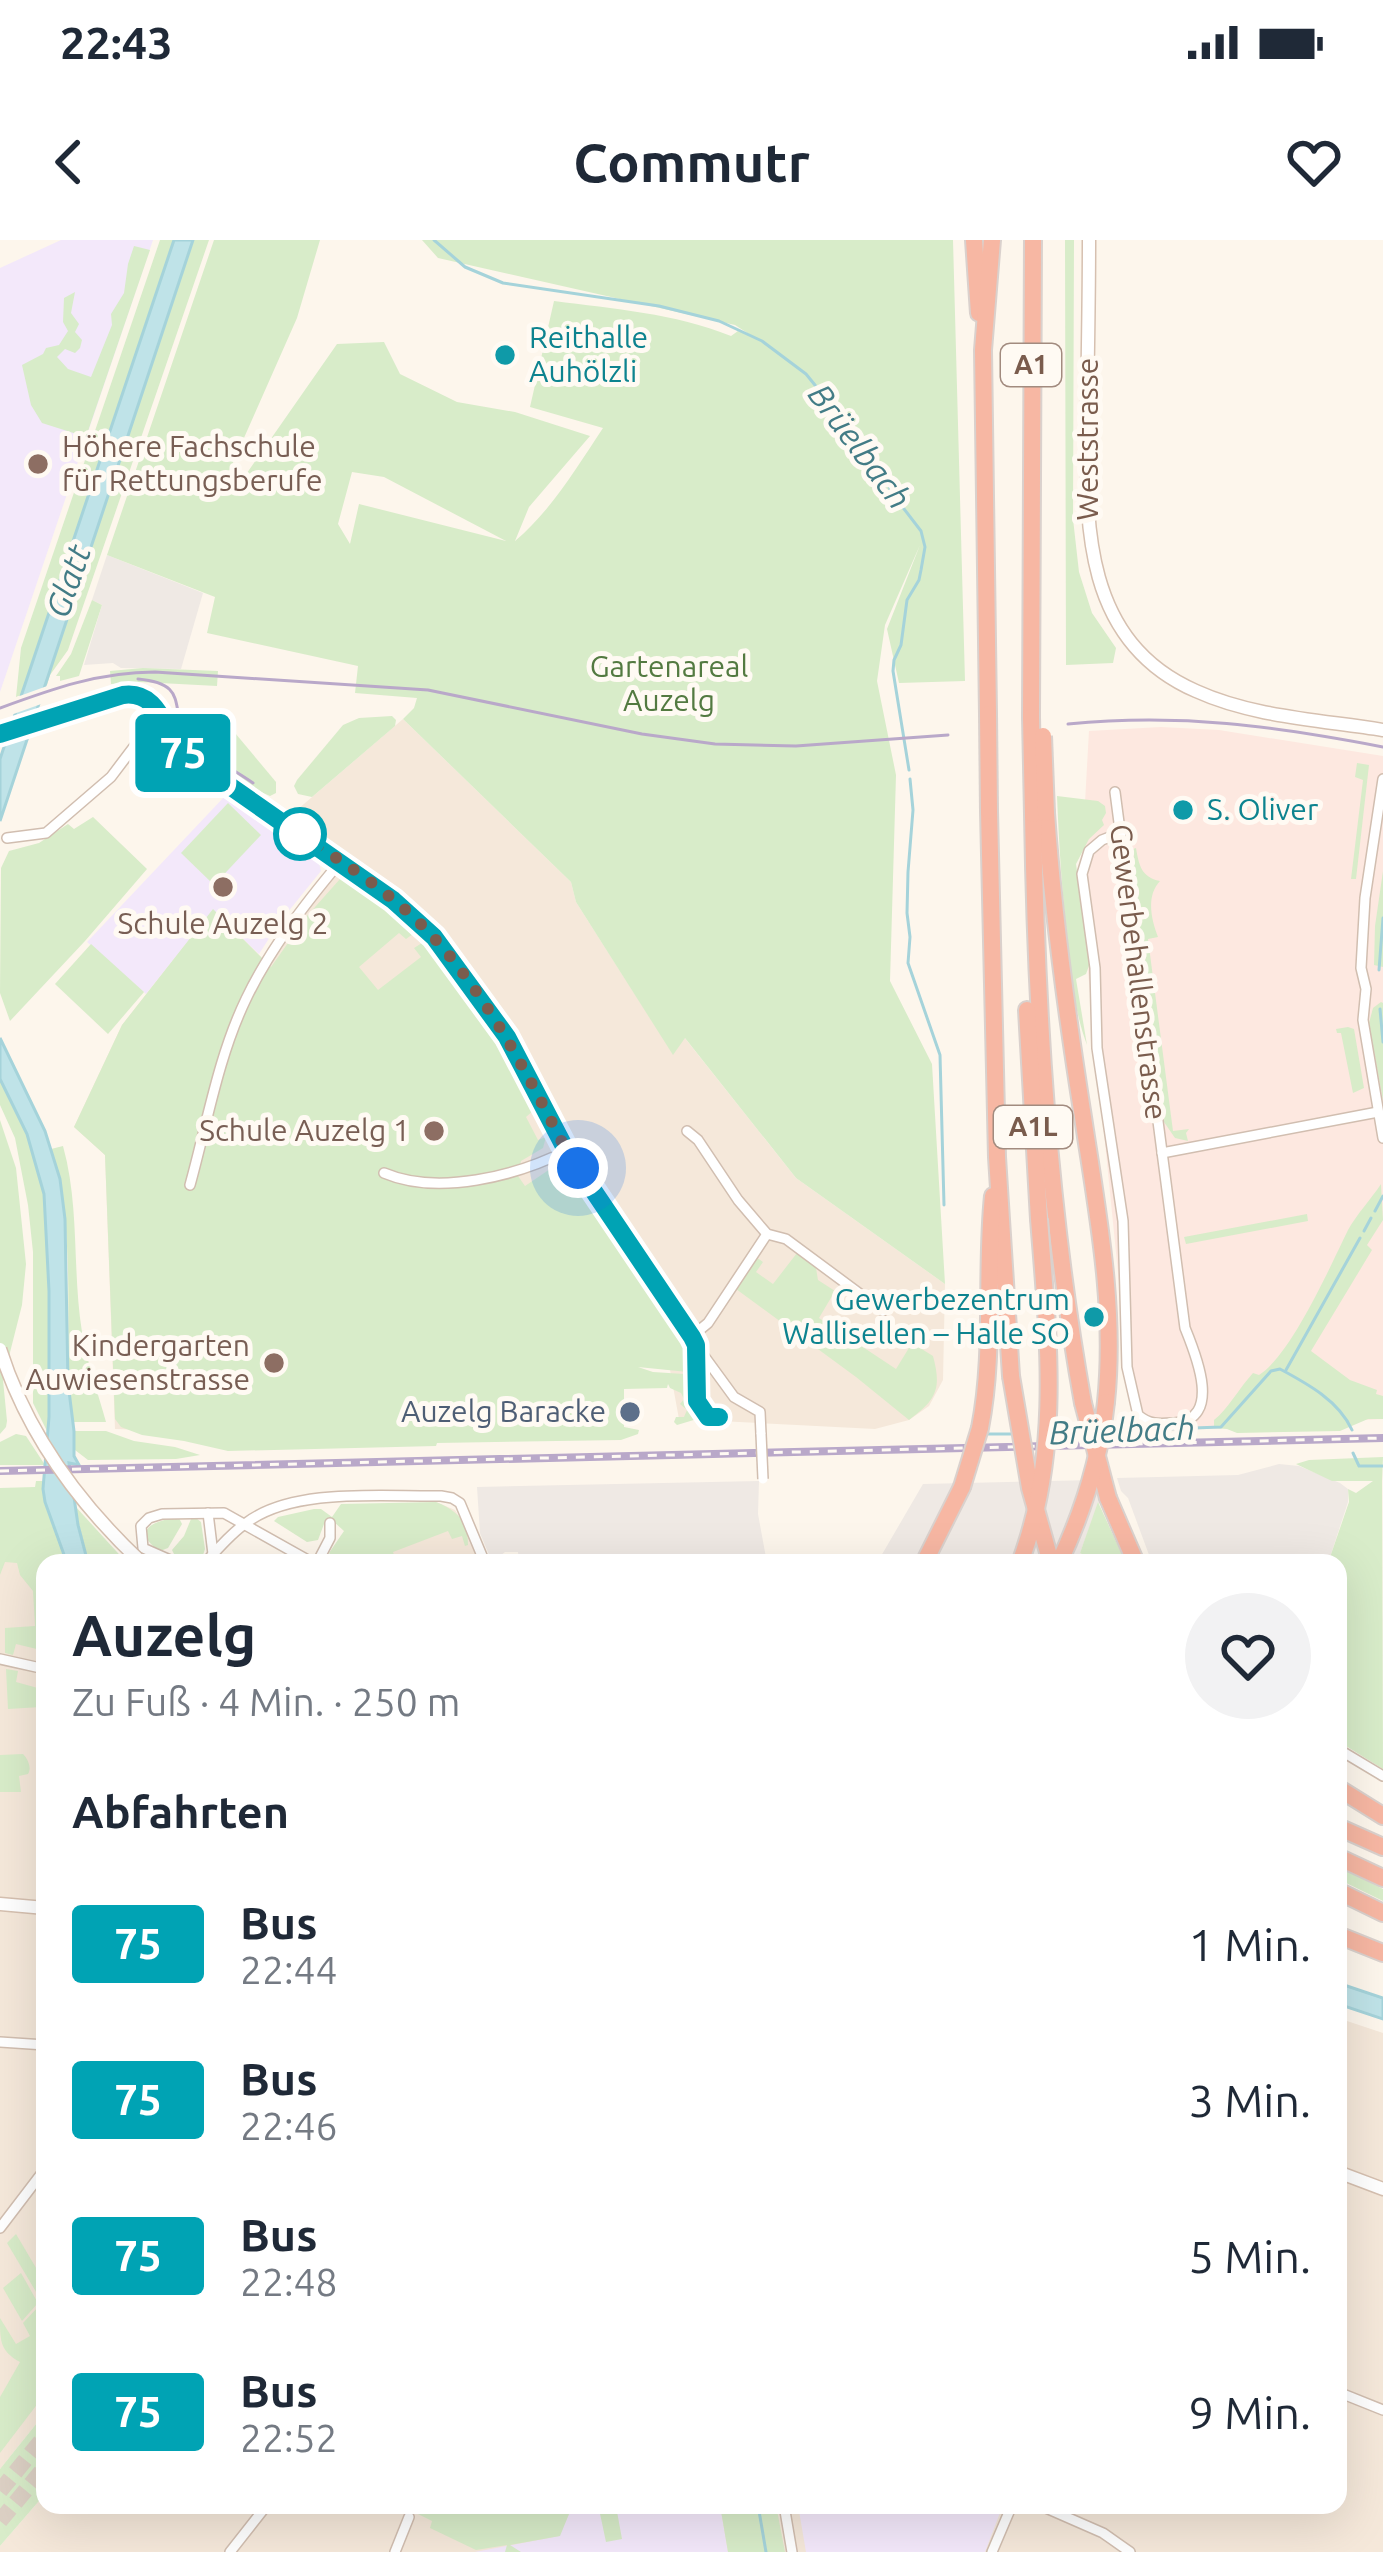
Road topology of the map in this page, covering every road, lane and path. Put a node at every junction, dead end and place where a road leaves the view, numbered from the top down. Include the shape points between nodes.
1 (974, 240) edge
2 (992, 240) edge
3 (1033, 240) edge
4 (1088, 240) edge
5 (983, 350) junction
6 (162, 719) junction
7 (1383, 730) edge
8 (0, 734) edge
9 (1383, 779) edge
10 (1115, 792) dead end
11 (1040, 813) junction
12 (1120, 833) junction
13 (7, 838) dead end
14 (340, 862) junction
15 (1366, 989) junction
16 (1032, 992) junction
17 (1383, 992) edge
18 (1378, 1112) junction
19 (687, 1131) dead end
20 (1383, 1138) edge
21 (566, 1150) junction
22 (1162, 1153) junction
23 (997, 1157) junction
24 (384, 1173) dead end
25 (190, 1185) dead end
26 (767, 1234) junction
27 (883, 1310) dead end
28 (692, 1337) junction
29 (0, 1349) edge
30 (763, 1479) dead end
31 (332, 1499) junction
32 (208, 1513) junction
33 (244, 1524) junction
34 (133, 1554) edge
35 (157, 1554) edge
36 (209, 1554) edge
37 (213, 1554) edge
38 (299, 1554) edge
39 (320, 1554) edge
40 (481, 1554) edge
41 (929, 1554) edge
42 (1023, 1554) edge
43 (1052, 1554) edge
44 (1060, 1554) edge
45 (1132, 1554) edge
46 (0, 1659) edge
47 (36, 1667) edge
48 (1347, 1754) edge
49 (1383, 1776) edge
50 (1347, 1794) edge
51 (1383, 1816) edge
52 (1347, 1831) edge
53 (1383, 1847) edge
54 (1347, 1862) edge
55 (1383, 1878) edge
56 (1347, 1895) edge
57 (0, 1904) edge
58 (36, 1907) edge
59 (1383, 1913) edge
60 (1347, 1939) edge
61 (1383, 1953) edge
62 (0, 2042) edge
63 (36, 2044) edge
64 (1347, 2175) edge
65 (36, 2181) edge
66 (1383, 2189) edge
67 (0, 2228) edge
68 (1347, 2396) edge
69 (1383, 2410) edge
70 (260, 2514) edge
71 (786, 2514) edge
72 (1008, 2514) edge
73 (1060, 2514) edge
74 (409, 2517) dead end
75 (230, 2552) edge
76 (395, 2552) edge
77 (792, 2552) edge
78 (992, 2552) edge
79 (1130, 2552) edge

1 - 5 highway
2 - 5 highway, A1
3 - 11 highway, A1, bridge
4 - 7 main road, Weststrasse via 1086,519 1117,621 1162,671 1211,698
5 - 23 highway, A1, bridge
6 - 8 street via 149,699 134,694
6 - 13 street via 46,833
6 - 14 street via 184,754
9 - 15 street via 1362,924
10 - 12 street, Gewerbehallenstrasse
11 - 16 highway, A1
11 - 44 highway, A1L, bridge via 1110,1345 1097,1453
12 - 22 street, Gewerbehallenstrasse
12 - 22 street, Gewerbehallenstrasse via 1088,850 1082,874 1122,1207 1127,1367 1138,1415 1153,1424 1183,1422 1201,1405
14 - 21 street via 446,952 507,1037
14 - 25 street via 244,1003
15 - 17 street
15 - 18 street
16 - 42 highway, A1L, bridge via 1051,1407 1042,1487
16 - 45 highway, A1, bridge via 1089,1430
18 - 20 street
18 - 22 street, Gewerbehallenstrasse
19 - 26 street
21 - 24 street via 449,1184
21 - 28 street
23 - 41 highway, A1L, bridge via 987,1384 976,1447
23 - 43 highway, A1, bridge via 1013,1390 1030,1488
26 - 27 street via 786,1239
26 - 28 street
28 - 30 street, bridge via 734,1397 760,1412
29 - 34 main road, bridge via 57,1467
31 - 33 street via 295,1501
31 - 39 street via 330,1538
31 - 40 street via 452,1498
32 - 33 street
32 - 35 street via 148,1517 143,1548
32 - 36 street
33 - 37 street
33 - 38 street
46 - 47 street
48 - 49 street
50 - 51 highway
52 - 53 highway
54 - 55 highway
56 - 59 highway
57 - 58 main road
60 - 61 highway
62 - 63 street
64 - 66 main road
65 - 67 street
68 - 69 street
70 - 75 street
71 - 77 street
72 - 78 street
73 - 79 street
74 - 76 street

